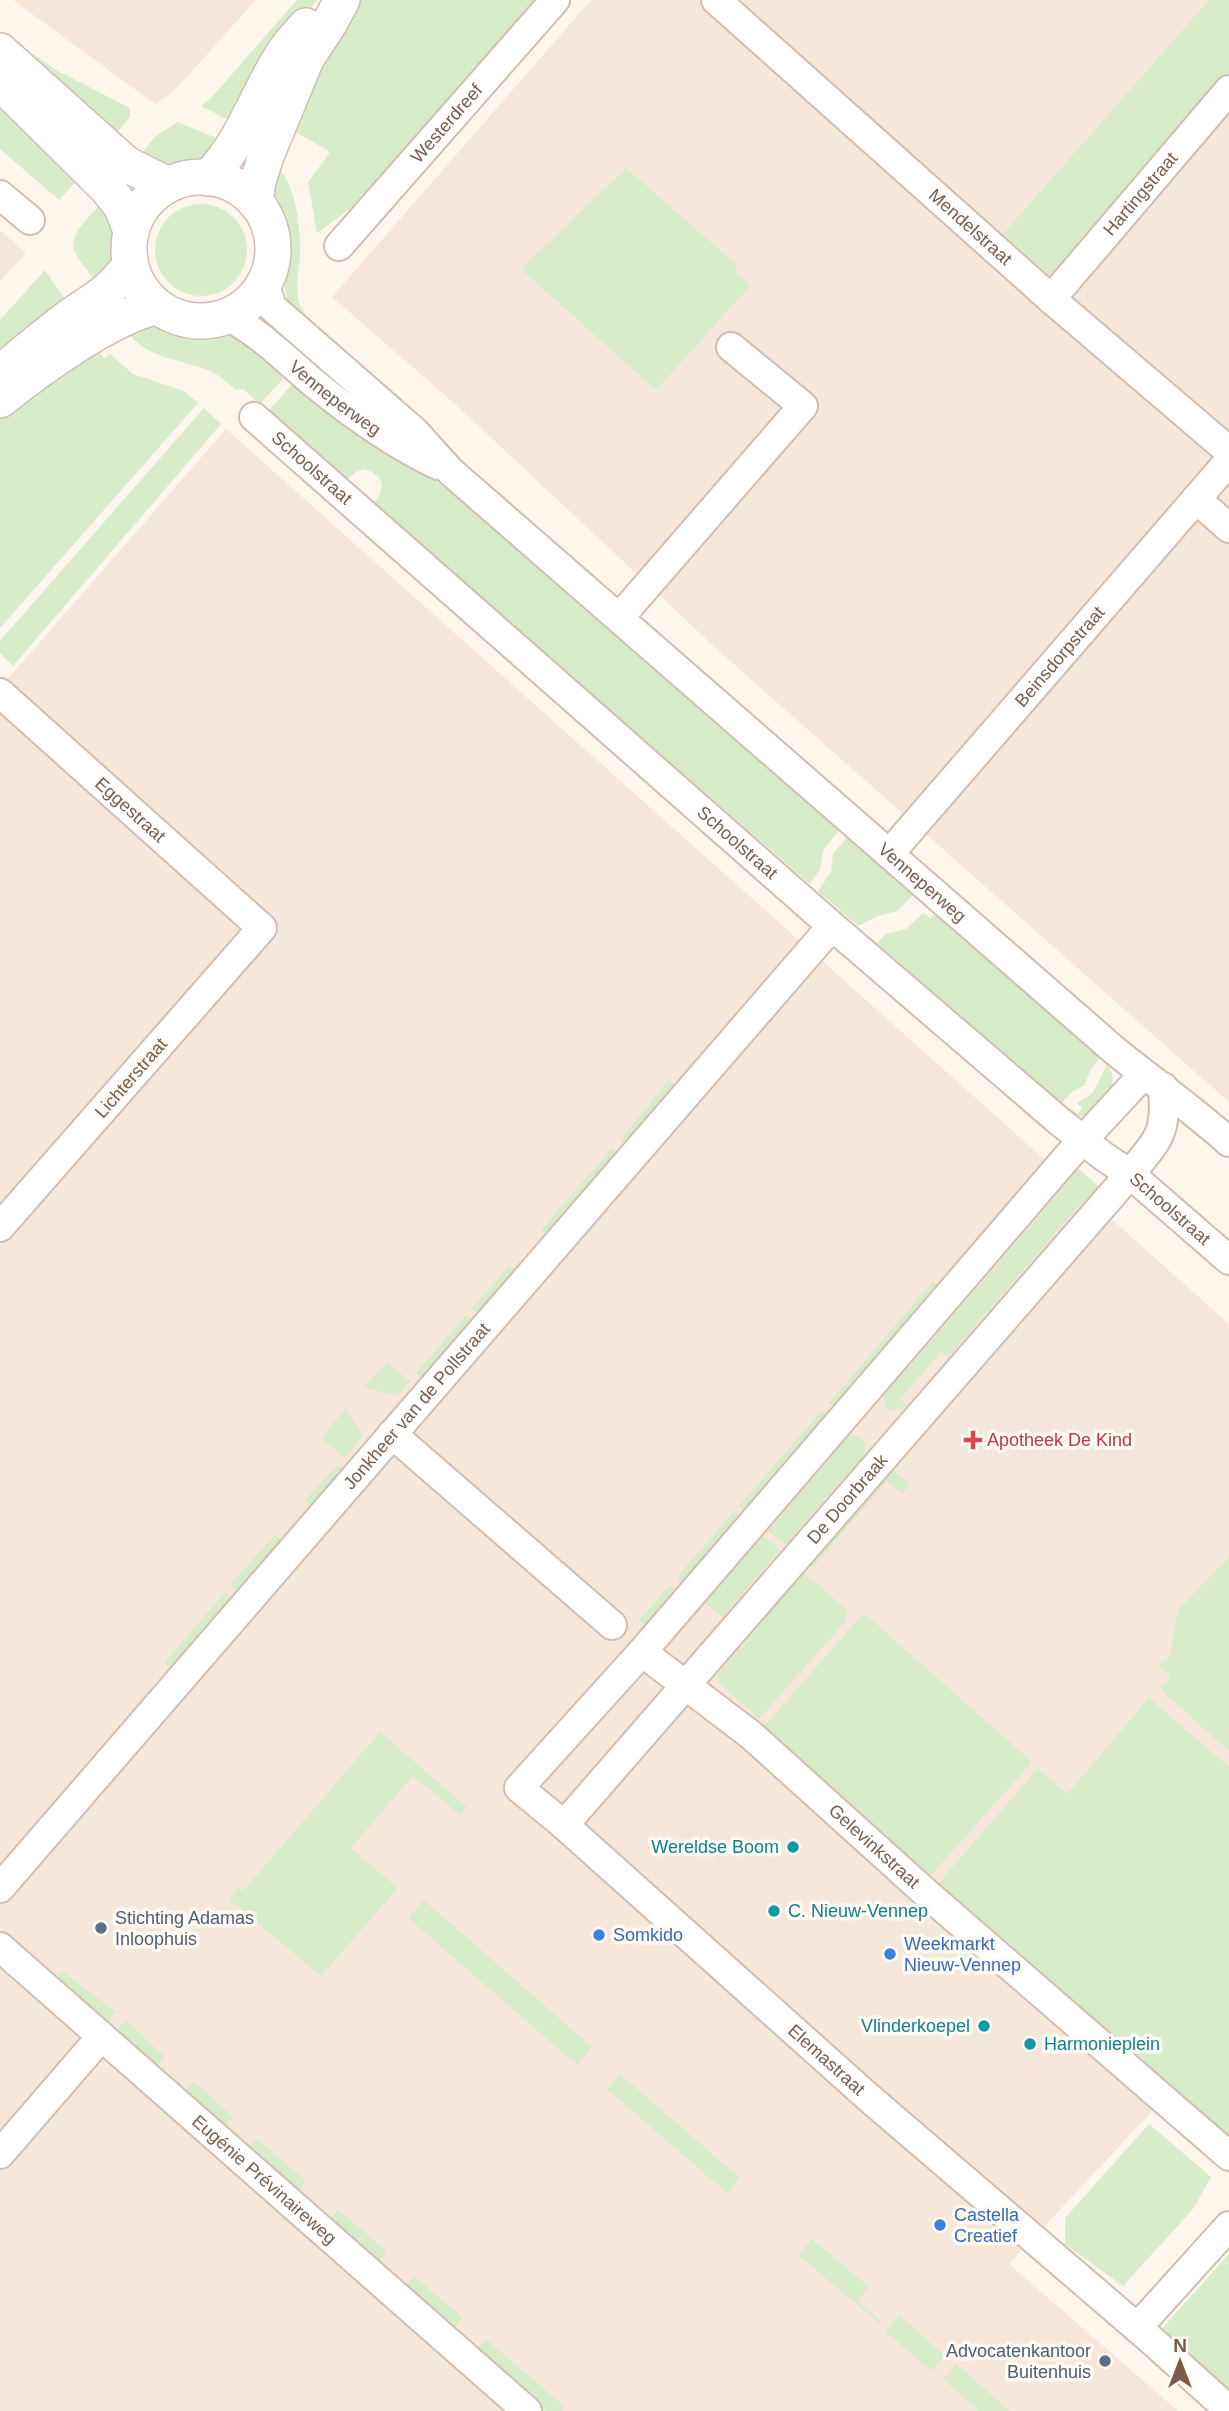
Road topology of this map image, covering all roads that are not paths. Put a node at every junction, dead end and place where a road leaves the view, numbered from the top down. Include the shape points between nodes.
1 (334, 0) edge
2 (342, 0) edge
3 (555, 0) edge
4 (716, 0) edge
5 (0, 51) edge
6 (0, 82) edge
7 (1229, 89) edge
8 (208, 178) junction
9 (168, 185) junction
10 (0, 195) edge
11 (255, 202) junction
12 (30, 220) dead end
13 (339, 246) dead end
14 (131, 248) junction
15 (264, 283) junction
16 (1051, 299) junction
17 (157, 306) junction
18 (227, 316) junction
19 (731, 347) dead end
20 (0, 374) edge
21 (0, 400) edge
22 (254, 417) dead end
23 (1229, 452) edge
24 (1229, 461) edge
25 (450, 471) junction
26 (1196, 499) junction
27 (1229, 528) edge
28 (619, 618) junction
29 (0, 693) edge
30 (889, 853) junction
31 (832, 926) junction
32 (262, 928) joint
33 (1153, 1081) junction
34 (1082, 1140) junction
35 (1229, 1142) edge
36 (1124, 1181) junction
37 (0, 1227) edge
38 (1229, 1260) edge
39 (392, 1434) junction
40 (612, 1625) dead end
41 (642, 1652) junction
42 (685, 1686) junction
43 (564, 1825) junction
44 (0, 1888) edge
45 (0, 1947) edge
46 (101, 2037) junction
47 (0, 2154) edge
48 (1229, 2156) edge
49 (1229, 2226) edge
50 (1138, 2328) junction
51 (523, 2410) edge
52 (1229, 2410) edge

1 - 8 street via 285,51 238,142
2 - 11 street via 306,59 266,156
3 - 13 street, Westerdreef
4 - 16 street, Mendelstraat
5 - 9 street via 126,164
6 - 14 street via 122,207
7 - 16 street, Hartingstraat
8 - 9 street
8 - 11 street via 234,186
9 - 14 street via 136,217
10 - 12 street
11 - 15 street via 272,242
14 - 17 street via 140,288
14 - 20 street via 116,285
15 - 18 street via 248,303
15 - 25 street, Venneperweg via 272,307 415,432
16 - 23 street, Mendelstraat
17 - 18 street via 190,320
17 - 21 street via 114,323
18 - 25 street, Venneperweg via 250,328 318,386 406,450
19 - 28 street via 803,406
22 - 31 street, Schoolstraat
24 - 26 street, Beinsdorpstraat
25 - 28 street, Venneperweg
26 - 27 street
26 - 30 street, Beinsdorpstraat
28 - 30 street, Venneperweg
29 - 32 street, Eggestraat
30 - 33 street, Venneperweg
31 - 34 street, Schoolstraat
31 - 39 street, Jonkheer van de Pollstraat
32 - 37 street, Lichterstraat
33 - 34 street
33 - 35 street, Venneperweg
33 - 36 street, De Doorbraak via 1164,1125
34 - 36 street, Schoolstraat
34 - 41 street
36 - 38 street, Schoolstraat
36 - 42 street, De Doorbraak
39 - 40 street
39 - 44 street, Jonkheer van de Pollstraat
41 - 42 street, Gelevinkstraat
41 - 43 street, Elemastraat via 519,1787
42 - 43 street, De Doorbraak
42 - 48 street, Gelevinkstraat via 751,1735
43 - 50 street, Elemastraat via 868,2097
45 - 46 street, Eugénie Prévinaireweg
46 - 47 street
46 - 51 street, Eugénie Prévinaireweg
49 - 50 street
50 - 52 street, Elemastraat

